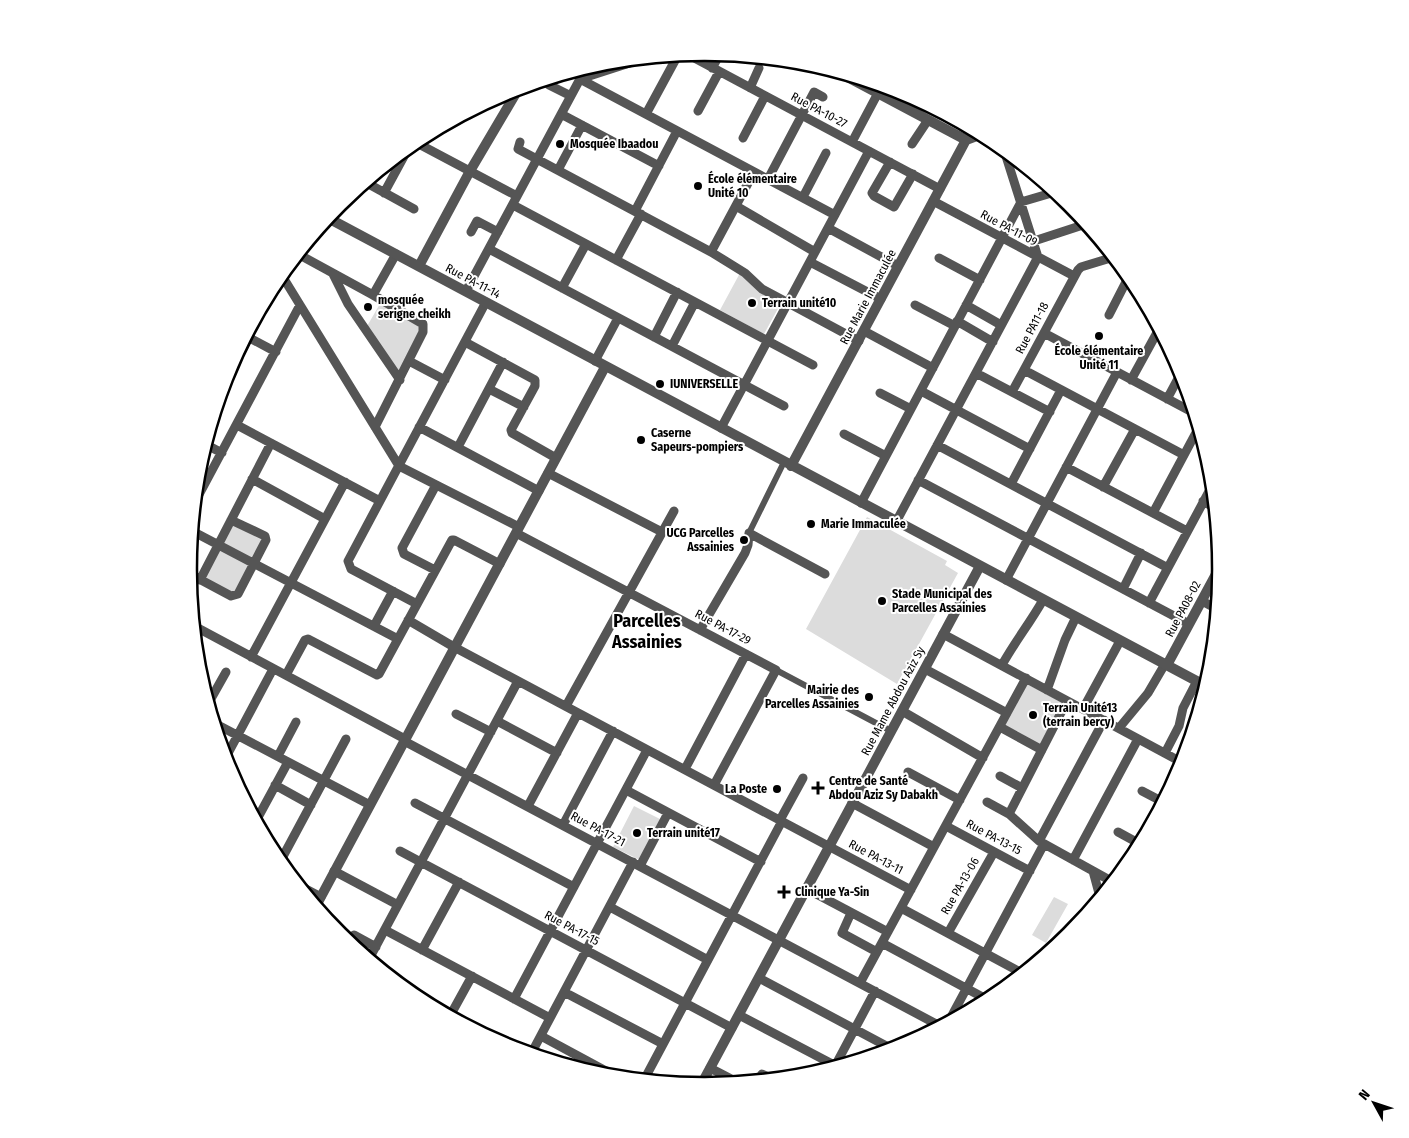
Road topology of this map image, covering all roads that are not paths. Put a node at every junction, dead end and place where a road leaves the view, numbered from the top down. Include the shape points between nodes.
1 (700, 61) edge
2 (718, 61) edge
3 (674, 62) edge
4 (759, 68) dead end
5 (716, 70) junction
6 (582, 77) edge
7 (578, 78) edge
8 (550, 85) dead end
9 (750, 88) junction
10 (874, 90) edge
11 (878, 93) junction
12 (571, 96) junction
13 (765, 96) junction
14 (823, 97) dead end
15 (512, 99) edge
16 (698, 111) dead end
17 (561, 114) junction
18 (646, 114) junction
19 (801, 115) junction
20 (928, 120) junction
21 (582, 125) junction
22 (677, 131) junction
23 (743, 138) dead end
24 (972, 138) edge
25 (966, 140) junction
26 (520, 142) dead end
27 (852, 142) junction
28 (912, 144) dead end
29 (423, 146) edge
30 (869, 151) junction
31 (826, 153) dead end
32 (537, 159) junction
33 (401, 162) edge
34 (890, 162) junction
35 (1008, 162) edge
36 (659, 166) junction
37 (558, 170) junction
38 (470, 171) junction
39 (754, 172) junction
40 (913, 174) junction
41 (768, 179) junction
42 (371, 186) edge
43 (940, 189) junction
44 (384, 193) junction
45 (1047, 194) edge
46 (517, 196) junction
47 (803, 197) junction
48 (933, 201) junction
49 (1022, 202) junction
50 (512, 205) junction
51 (736, 206) junction
52 (414, 209) dead end
53 (638, 213) junction
54 (835, 215) junction
55 (335, 221) edge
56 (1079, 226) edge
57 (828, 228) junction
58 (471, 232) dead end
59 (498, 232) junction
60 (1002, 238) junction
61 (1034, 241) junction
62 (586, 244) junction
63 (489, 249) junction
64 (712, 252) junction
65 (815, 252) junction
66 (396, 254) junction
67 (304, 257) edge
68 (939, 258) dead end
69 (1038, 258) junction
70 (1106, 259) edge
71 (616, 260) junction
72 (810, 262) junction
73 (419, 266) junction
74 (898, 266) junction
75 (333, 273) junction
76 (1074, 276) junction
77 (980, 280) junction
78 (286, 282) edge
79 (1125, 284) edge
80 (562, 288) junction
81 (466, 292) junction
82 (676, 292) junction
83 (373, 295) junction
84 (880, 299) junction
85 (486, 302) junction
86 (695, 302) junction
87 (788, 304) junction
88 (915, 305) dead end
89 (966, 305) junction
90 (300, 306) junction
91 (1109, 315) dead end
92 (618, 318) junction
93 (956, 324) junction
94 (1001, 326) junction
95 (864, 331) junction
96 (1044, 333) junction
97 (1155, 336) edge
98 (654, 337) junction
99 (252, 339) edge
100 (768, 341) junction
101 (858, 341) junction
102 (465, 342) junction
103 (992, 342) junction
104 (672, 346) junction
105 (276, 352) junction
106 (410, 361) junction
107 (596, 361) junction
108 (503, 362) junction
109 (813, 365) dead end
110 (605, 367) junction
111 (933, 368) junction
112 (1024, 370) junction
113 (1117, 372) junction
114 (976, 373) junction
115 (400, 380) junction
116 (445, 380) junction
117 (1131, 380) junction
118 (1176, 382) edge
119 (744, 385) junction
120 (489, 389) junction
121 (1061, 390) junction
122 (921, 391) junction
123 (1012, 392) junction
124 (880, 393) dead end
125 (1167, 399) junction
126 (784, 406) dead end
127 (524, 407) junction
128 (911, 409) junction
129 (1097, 409) junction
130 (956, 410) junction
131 (1186, 410) edge
132 (1050, 412) junction
133 (237, 425) junction
134 (375, 427) junction
135 (419, 427) junction
136 (721, 428) junction
137 (1135, 429) junction
138 (844, 434) dead end
139 (1194, 436) edge
140 (271, 443) junction
141 (937, 445) junction
142 (212, 448) edge
143 (458, 448) junction
144 (1030, 449) junction
145 (222, 453) junction
146 (1184, 455) junction
147 (886, 456) junction
148 (556, 458) junction
149 (788, 464) junction
150 (399, 466) junction
151 (1066, 467) junction
152 (548, 473) junction
153 (252, 479) junction
154 (918, 480) junction
155 (345, 482) junction
156 (1011, 484) junction
157 (204, 485) edge
158 (436, 485) junction
159 (1103, 487) junction
160 (539, 491) junction
161 (1207, 495) edge
162 (380, 501) junction
163 (1203, 501) junction
164 (861, 503) junction
165 (1047, 503) junction
166 (1208, 504) edge
167 (674, 511) dead end
168 (1153, 513) junction
169 (325, 519) junction
170 (232, 520) junction
171 (896, 522) junction
172 (518, 530) junction
173 (662, 532) junction
174 (1187, 532) junction
175 (749, 533) junction
176 (198, 534) edge
177 (1028, 539) junction
178 (218, 545) junction
179 (1141, 554) junction
180 (254, 563) junction
181 (500, 564) junction
182 (980, 566) junction
183 (1168, 568) junction
184 (435, 570) junction
185 (825, 574) dead end
186 (197, 578) edge
187 (200, 580) junction
188 (1006, 580) junction
189 (291, 582) junction
190 (1212, 582) edge
191 (1123, 589) junction
192 (393, 591) junction
193 (629, 592) junction
194 (1043, 600) junction
195 (1202, 600) junction
196 (1149, 603) junction
197 (417, 604) junction
198 (1211, 605) edge
199 (1076, 617) junction
200 (408, 620) junction
201 (1189, 624) junction
202 (374, 626) junction
203 (201, 630) edge
204 (700, 630) junction
205 (943, 634) junction
206 (398, 639) junction
207 (1120, 641) junction
208 (454, 647) junction
209 (746, 654) junction
210 (251, 657) junction
211 (1002, 665) junction
212 (1166, 665) junction
213 (274, 669) junction
214 (925, 669) junction
215 (776, 670) junction
216 (226, 672) dead end
217 (286, 676) junction
218 (1026, 678) junction
219 (518, 681) junction
220 (1199, 682) edge
221 (1047, 690) junction
222 (1197, 690) edge
223 (213, 695) edge
224 (1067, 701) junction
225 (566, 706) junction
226 (1083, 709) junction
227 (902, 711) junction
228 (578, 713) junction
229 (1007, 713) junction
230 (456, 714) dead end
231 (1104, 720) junction
232 (497, 721) junction
233 (296, 722) dead end
234 (223, 727) edge
235 (1000, 727) junction
236 (1119, 728) junction
237 (891, 731) junction
238 (491, 732) junction
239 (614, 732) junction
240 (238, 735) junction
241 (346, 739) dead end
242 (1138, 739) junction
243 (405, 740) junction
244 (230, 749) edge
245 (648, 750) junction
246 (1042, 750) junction
247 (557, 752) junction
248 (1165, 753) junction
249 (278, 756) junction
250 (983, 758) junction
251 (1175, 759) edge
252 (288, 762) junction
253 (685, 769) junction
254 (908, 772) dead end
255 (468, 774) junction
256 (1000, 776) dead end
257 (803, 778) dead end
258 (324, 781) junction
259 (714, 785) junction
260 (275, 786) junction
261 (1022, 788) junction
262 (626, 790) junction
263 (1142, 791) dead end
264 (1157, 799) edge
265 (960, 800) junction
266 (987, 802) dead end
267 (415, 803) dead end
268 (852, 803) junction
269 (311, 805) junction
270 (370, 805) junction
271 (528, 806) junction
272 (668, 813) junction
273 (260, 814) edge
274 (1009, 814) junction
275 (444, 818) junction
276 (781, 821) junction
277 (563, 825) junction
278 (946, 826) junction
279 (1118, 832) dead end
280 (1133, 840) edge
281 (597, 843) junction
282 (1042, 843) junction
283 (829, 846) junction
284 (934, 847) junction
285 (400, 851) dead end
286 (994, 852) junction
287 (284, 854) edge
288 (1073, 860) junction
289 (421, 862) junction
290 (760, 862) junction
291 (637, 864) junction
292 (1030, 870) junction
293 (334, 871) junction
294 (1093, 871) junction
295 (1107, 878) edge
296 (458, 882) junction
297 (574, 887) junction
298 (806, 889) junction
299 (1098, 889) edge
300 (911, 890) junction
301 (319, 899) edge
302 (398, 905) junction
303 (610, 907) junction
304 (902, 908) junction
305 (851, 913) junction
306 (732, 915) junction
307 (385, 930) junction
308 (550, 931) junction
309 (888, 932) junction
310 (948, 933) junction
311 (354, 935) dead end
312 (779, 940) junction
313 (882, 943) junction
314 (376, 947) junction
315 (422, 950) junction
316 (587, 950) junction
317 (877, 952) junction
318 (372, 953) edge
319 (985, 953) junction
320 (708, 960) junction
321 (1016, 970) edge
322 (472, 976) junction
323 (758, 978) junction
324 (860, 983) junction
325 (966, 989) junction
326 (875, 991) junction
327 (564, 992) junction
328 (979, 996) edge
329 (514, 999) junction
330 (685, 1003) junction
331 (453, 1010) edge
332 (954, 1011) edge
333 (739, 1014) junction
334 (550, 1018) junction
335 (933, 1022) edge
336 (732, 1028) junction
337 (855, 1029) junction
338 (541, 1036) junction
339 (663, 1044) junction
340 (883, 1044) edge
341 (535, 1048) edge
342 (840, 1058) edge
343 (826, 1061) edge
344 (593, 1064) edge
345 (710, 1068) junction
346 (648, 1073) edge
347 (726, 1076) edge
348 (705, 1077) edge

1 - 5 street, Rue PA-10-27
2 - 5 street
3 - 18 street
4 - 9 street
5 - 9 street, Rue PA-10-27
5 - 16 street
6 - 18 street
7 - 12 street
8 - 12 street
9 - 13 street, Rue PA-10-27
10 - 11 street
11 - 20 street
11 - 27 street
12 - 17 street
13 - 19 street, Rue PA-10-27
13 - 23 street
14 - 19 street via 814,92
15 - 38 street
17 - 21 street
17 - 32 street
18 - 22 street
19 - 27 street, Rue PA-10-27
19 - 41 street
20 - 25 street
20 - 28 street
21 - 36 street
21 - 37 street
22 - 36 street
22 - 39 street
24 - 25 street
25 - 43 street, Rue Marie Immaculée
26 - 32 street via 518,149
27 - 30 street, Rue PA-10-27
29 - 38 street
30 - 34 street, Rue PA-10-27
30 - 54 street
31 - 47 street
32 - 37 street
32 - 46 street
33 - 44 street
34 - 40 street, Rue PA-10-27
34 - 40 street via 872,193 894,207
35 - 49 street
36 - 53 street
37 - 53 street
38 - 46 street
38 - 73 street
39 - 41 street
39 - 51 street
40 - 43 street, Rue PA-10-27
41 - 47 street
42 - 44 street
43 - 48 street, Rue Marie Immaculée
44 - 52 street
45 - 49 street
46 - 50 street
47 - 54 street
48 - 60 street, Rue PA-11-09
48 - 74 street, Rue Marie Immaculée
49 - 60 street
49 - 61 street
50 - 59 street
50 - 62 street
51 - 64 street
51 - 65 street
53 - 64 street
53 - 71 street
54 - 57 street
55 - 66 street, Rue PA-11-14
56 - 61 street
57 - 65 street
57 - 74 street
58 - 59 street via 476,221
59 - 63 street
60 - 69 street, Rue PA-11-09
60 - 77 street
61 - 69 street
62 - 71 street
62 - 80 street
63 - 80 street
63 - 81 street
64 - 87 street
65 - 72 street
66 - 73 street, Rue PA-11-14
66 - 83 street
67 - 75 street
68 - 77 street
69 - 76 street, Rue PA-11-09
69 - 94 street
70 - 76 street via 1081,266
71 - 82 street
72 - 84 street
72 - 87 street
73 - 81 street, Rue PA-11-14
74 - 84 street, Rue Marie Immaculée
75 - 83 street
75 - 115 street via 348,304
76 - 96 street, Rue PA11-18
77 - 89 street
78 - 90 street
79 - 91 street
80 - 92 street
81 - 85 street, Rue PA-11-14
82 - 86 street
82 - 98 street
83 - 106 street via 423,324 424,332
84 - 95 street, Rue Marie Immaculée
85 - 102 street
85 - 107 street, Rue PA-11-14
86 - 100 street
86 - 104 street
87 - 100 street
87 - 101 street
88 - 93 street
89 - 93 street
89 - 94 street
90 - 105 street
90 - 134 street
92 - 98 street
92 - 107 street
93 - 103 street
93 - 111 street
94 - 103 street
95 - 101 street, Rue Marie Immaculée
95 - 111 street
96 - 112 street, Rue PA11-18
96 - 113 street
97 - 117 street
98 - 104 street
99 - 105 street
100 - 109 street
100 - 119 street
101 - 149 street, Rue Marie Immaculée
102 - 108 street
102 - 116 street
103 - 114 street
104 - 119 street
105 - 133 street
106 - 115 street
106 - 116 street
107 - 110 street, Rue PA-11-14
108 - 120 street
108 - 127 street via 535,380
110 - 136 street, Rue PA-11-14
110 - 148 street
111 - 122 street
112 - 121 street
112 - 123 street, Rue PA11-18
113 - 117 street
113 - 129 street
114 - 123 street
114 - 130 street
115 - 134 street
116 - 135 street
117 - 125 street
118 - 125 street
119 - 126 street
119 - 136 street
120 - 127 street
120 - 143 street
121 - 129 street
121 - 132 street
122 - 128 street
122 - 130 street
123 - 132 street
124 - 128 street
125 - 131 street
127 - 148 street via 512,433
128 - 147 street
129 - 137 street
129 - 151 street
130 - 141 street
130 - 144 street
132 - 144 street
133 - 140 street
133 - 145 street
134 - 150 street
135 - 143 street
135 - 150 street
136 - 149 street, Rue PA-11-14
137 - 146 street
137 - 159 street
138 - 147 street
139 - 146 street
140 - 153 street
140 - 155 street
141 - 154 street
141 - 156 street
142 - 145 street
143 - 160 street
144 - 156 street
145 - 157 street
146 - 168 street
147 - 164 street
148 - 152 street
149 - 164 street, Rue PA-11-14
149 - 175 street
150 - 158 street, Rue PA-17-29
150 - 162 street
151 - 159 street
151 - 165 street
152 - 160 street
152 - 173 street
153 - 169 street
153 - 170 street
154 - 171 street
154 - 177 street
155 - 162 street
155 - 169 street
156 - 165 street
158 - 172 street, Rue PA-17-29
158 - 184 street via 402,548 404,554
159 - 168 street
160 - 172 street
161 - 163 street
162 - 192 street via 348,565
163 - 166 street
163 - 174 street
164 - 171 street, Rue PA-11-14
165 - 177 street
165 - 179 street
167 - 173 street
168 - 174 street
169 - 189 street
170 - 178 street
170 - 180 street via 266,538
171 - 182 street, Rue PA-11-14
172 - 181 street
172 - 193 street, Rue PA-17-29
173 - 193 street
174 - 183 street
175 - 185 street
175 - 204 street via 745,553
176 - 178 street
177 - 188 street
177 - 191 street
178 - 180 street
178 - 187 street
179 - 183 street
179 - 191 street
180 - 187 street via 235,596
180 - 189 street
181 - 184 street via 454,540 450,541
181 - 208 street
182 - 188 street, Rue PA-11-14
182 - 205 street, Rue Mame Abdou Aziz Sy
183 - 196 street
184 - 197 street
186 - 187 street
188 - 194 street, Rue PA-11-14
189 - 202 street
189 - 210 street
190 - 195 street, Rue PA08-02
191 - 196 street
192 - 197 street
192 - 202 street
193 - 204 street, Rue PA-17-29
193 - 225 street
194 - 199 street, Rue PA-11-14
194 - 211 street
195 - 198 street
195 - 201 street, Rue PA08-02
196 - 201 street
197 - 200 street
199 - 207 street, Rue PA-11-14
199 - 221 street
200 - 206 street
200 - 208 street, Rue PA-13-11
201 - 212 street, Rue PA08-02
202 - 206 street
203 - 210 street, Rue PA-17-21
204 - 209 street, Rue PA-17-29
205 - 211 street
205 - 214 street, Rue Mame Abdou Aziz Sy
206 - 217 street via 377,675 307,639
207 - 212 street, Rue PA-11-14
207 - 226 street
208 - 219 street, Rue PA-13-11
208 - 243 street
209 - 215 street, Rue PA-17-29
209 - 253 street
210 - 213 street, Rue PA-17-21
211 - 218 street
212 - 220 street, Rue PA-11-14
212 - 236 street
213 - 217 street, Rue PA-17-21
213 - 240 street
214 - 227 street, Rue Mame Abdou Aziz Sy
214 - 229 street
215 - 237 street, Rue PA-17-29
215 - 259 street
216 - 223 street
217 - 243 street, Rue PA-17-21
218 - 221 street
218 - 229 street
219 - 225 street, Rue PA-13-11
219 - 232 street
221 - 224 street
222 - 248 street via 1183,708 1179,726
224 - 226 street
224 - 246 street
225 - 228 street, Rue PA-13-11
226 - 231 street
227 - 237 street, Rue Mame Abdou Aziz Sy
227 - 250 street
228 - 239 street, Rue PA-13-11
228 - 247 street
229 - 235 street
230 - 238 street
231 - 236 street
231 - 282 street
232 - 238 street
232 - 247 street
233 - 249 street
234 - 240 street
235 - 246 street
235 - 250 street
236 - 242 street
237 - 268 street, Rue Mame Abdou Aziz Sy
238 - 255 street
239 - 245 street, Rue PA-13-11
239 - 277 street
240 - 244 street
240 - 249 street
241 - 258 street
242 - 248 street
242 - 288 street
243 - 255 street, Rue PA-17-21
243 - 270 street
245 - 253 street, Rue PA-13-11
245 - 262 street
246 - 261 street
247 - 271 street
248 - 251 street
249 - 252 street
250 - 265 street
252 - 258 street
252 - 260 street
253 - 259 street, Rue PA-13-11
254 - 265 street
255 - 271 street, Rue PA-17-21
255 - 275 street
256 - 261 street
257 - 276 street
258 - 269 street
258 - 270 street
259 - 276 street, Rue PA-13-11
260 - 269 street
260 - 273 street
261 - 274 street
262 - 272 street
262 - 281 street
263 - 264 street
265 - 278 street
266 - 274 street
267 - 275 street
268 - 283 street, Rue Mame Abdou Aziz Sy
268 - 284 street
269 - 287 street
270 - 293 street
271 - 277 street, Rue PA-17-21
272 - 290 street
272 - 291 street
274 - 282 street
275 - 289 street
275 - 297 street
276 - 283 street, Rue PA-13-11
276 - 290 street
277 - 281 street, Rue PA-17-21
278 - 284 street
278 - 286 street, Rue PA-13-15
279 - 280 street
281 - 291 street, Rue PA-17-21
281 - 297 street
282 - 288 street
282 - 292 street
283 - 298 street, Rue Mame Abdou Aziz Sy
283 - 300 street, Rue PA-13-11
284 - 300 street
285 - 289 street, Rue PA-17-15
286 - 292 street, Rue PA-13-15
286 - 310 street, Rue PA-13-06
288 - 294 street
289 - 296 street, Rue PA-17-15
289 - 302 street
290 - 306 street
291 - 303 street
291 - 306 street, Rue PA-17-21
292 - 319 street
293 - 301 street
293 - 302 street
294 - 295 street
294 - 299 street
296 - 308 street, Rue PA-17-15
296 - 315 street
297 - 308 street
298 - 305 street
298 - 312 street, Rue Mame Abdou Aziz Sy
300 - 304 street
302 - 307 street
303 - 316 street
303 - 320 street
304 - 309 street
304 - 310 street
305 - 309 street
305 - 317 street via 842,933
306 - 312 street, Rue PA-17-21
306 - 320 street
307 - 314 street
307 - 315 street
308 - 316 street, Rue PA-17-15
308 - 329 street
309 - 313 street
310 - 319 street
311 - 314 street
312 - 323 street, Rue Mame Abdou Aziz Sy
312 - 324 street, Rue PA-17-21
313 - 317 street
313 - 325 street
314 - 318 street
315 - 322 street
316 - 327 street
316 - 330 street, Rue PA-17-15
317 - 324 street
319 - 321 street
319 - 325 street
320 - 330 street
322 - 329 street
322 - 331 street
323 - 333 street, Rue Mame Abdou Aziz Sy
323 - 337 street
324 - 326 street, Rue PA-17-21
325 - 328 street
325 - 332 street
326 - 335 street, Rue PA-17-21
326 - 337 street
327 - 334 street
327 - 339 street
329 - 334 street
330 - 336 street, Rue PA-17-15
330 - 339 street
333 - 336 street, Rue Mame Abdou Aziz Sy
333 - 343 street
334 - 338 street
336 - 345 street, Rue Mame Abdou Aziz Sy
337 - 340 street
337 - 342 street
338 - 341 street
338 - 344 street
339 - 346 street
345 - 347 street
345 - 348 street, Rue Mame Abdou Aziz Sy

